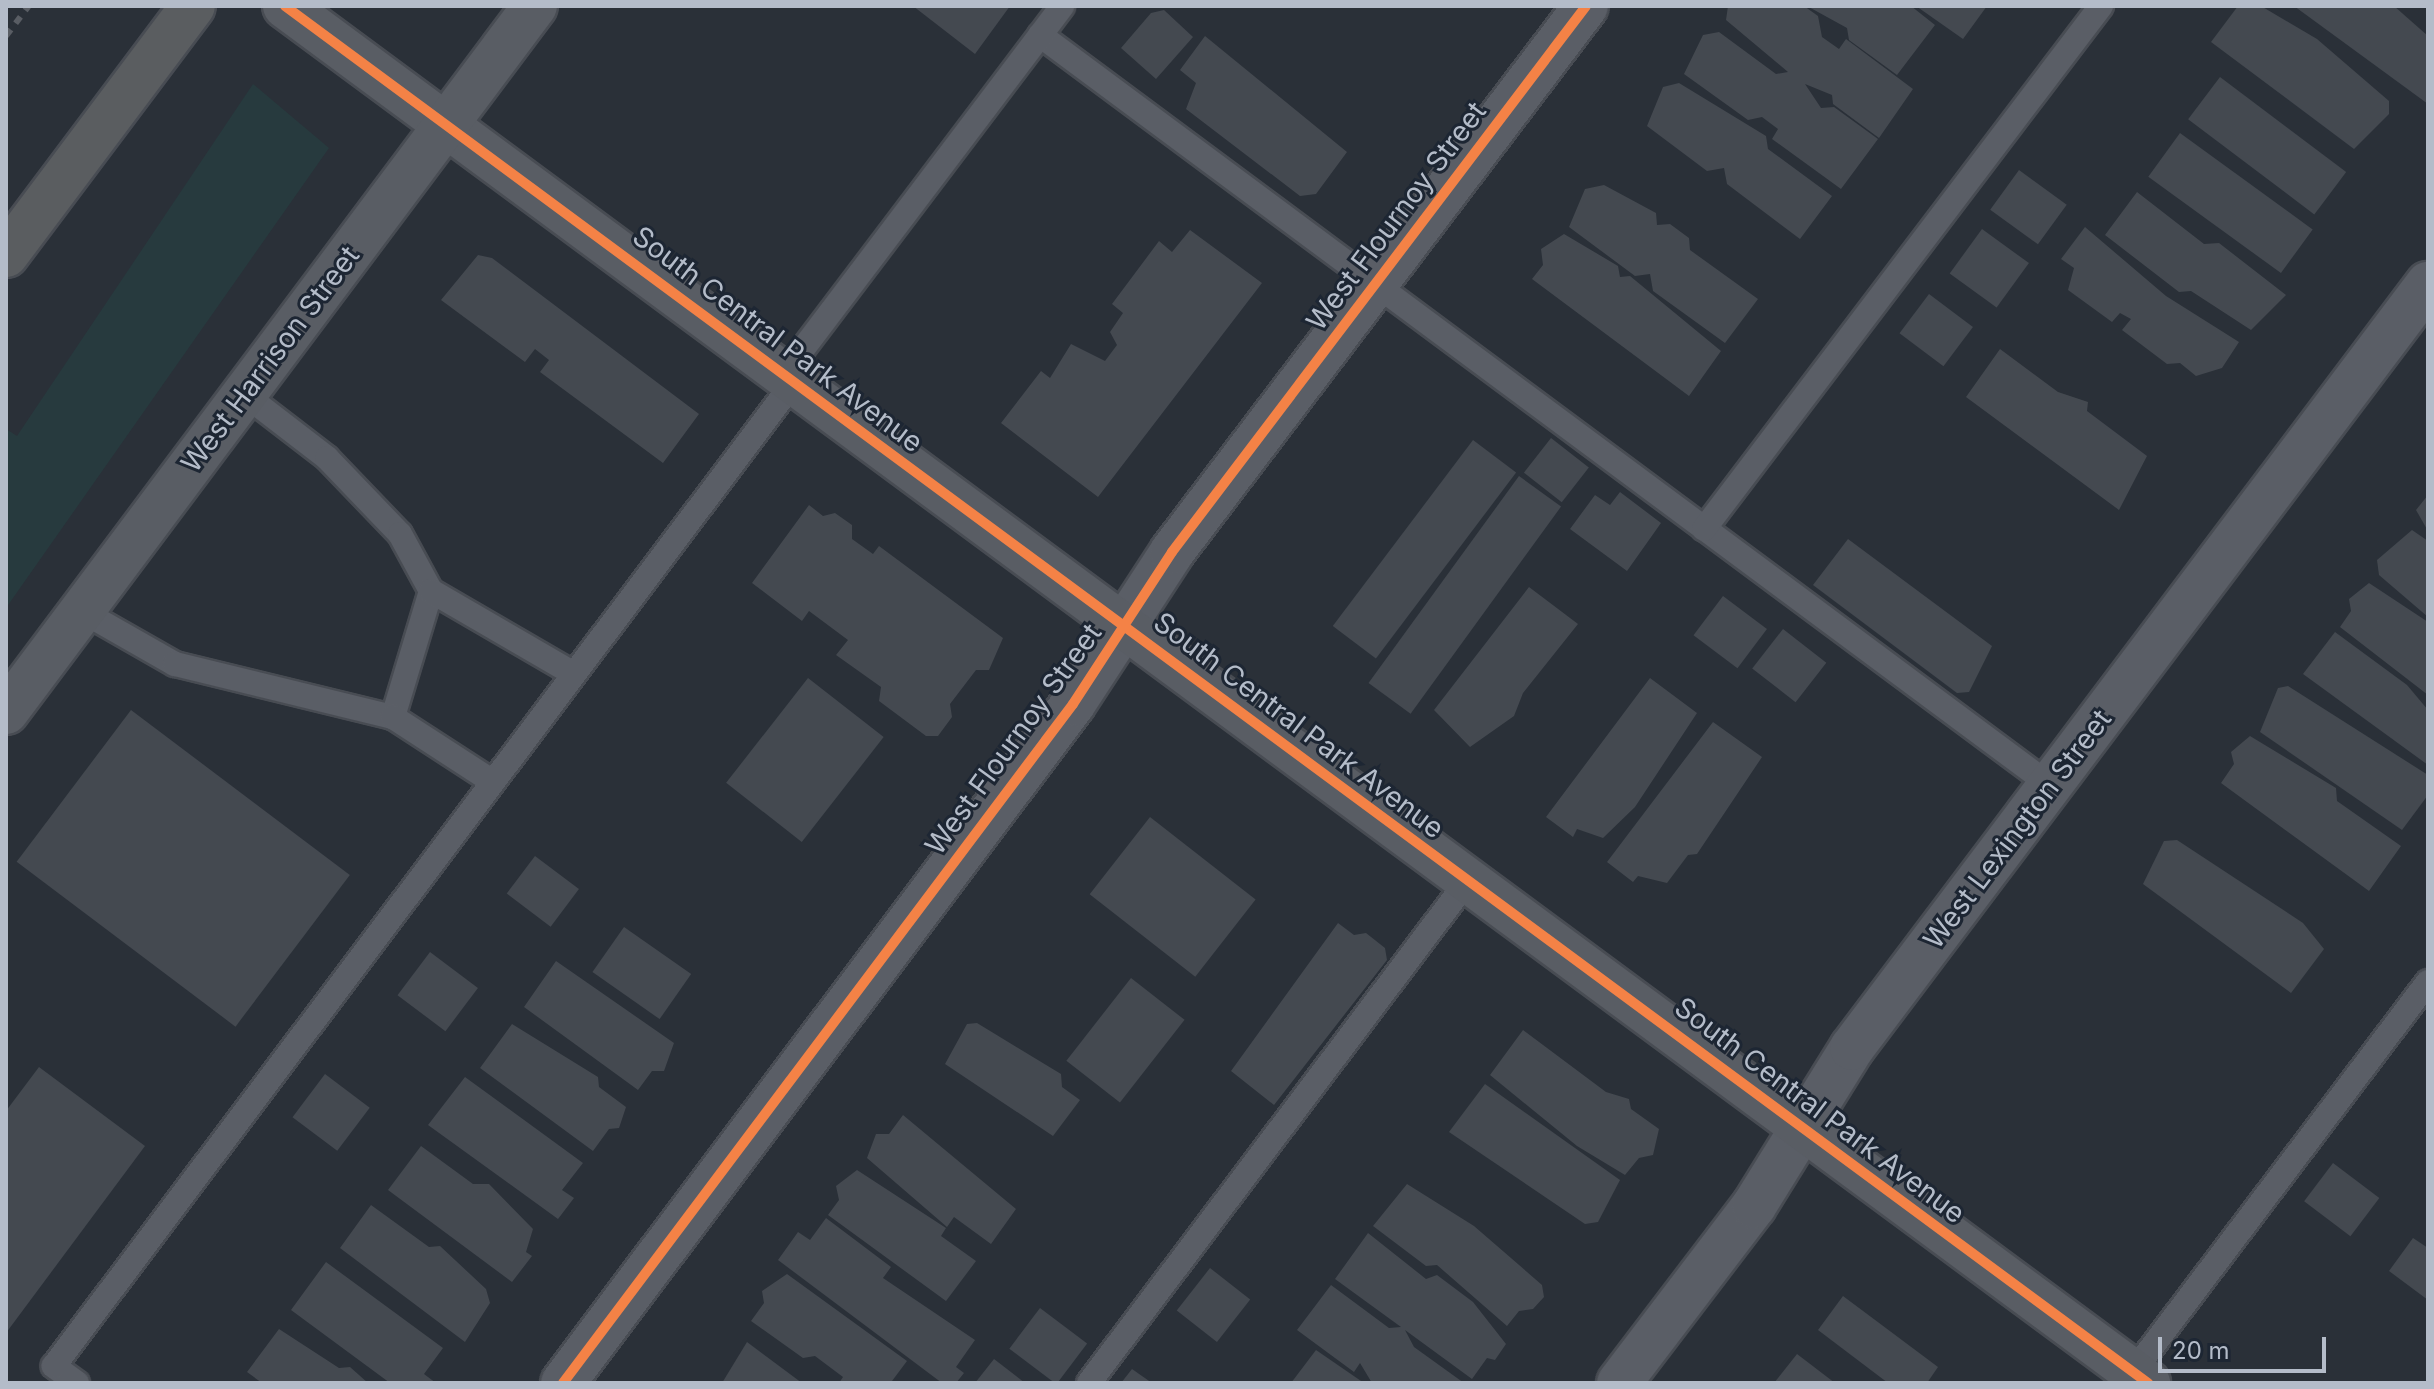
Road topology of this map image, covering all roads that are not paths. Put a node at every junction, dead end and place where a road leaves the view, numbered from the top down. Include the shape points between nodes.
1 (193, 6) edge
2 (535, 6) edge
3 (1062, 6) edge
4 (1586, 6) edge
5 (2101, 6) edge
6 (295, 13) edge
7 (1040, 35) junction
8 (446, 124) junction
9 (6, 255) edge
10 (1375, 284) junction
11 (2428, 284) edge
12 (789, 378) junction
13 (244, 394) junction
14 (1704, 529) junction
15 (431, 591) junction
16 (82, 611) junction
17 (1125, 626) junction
18 (574, 674) junction
19 (6, 712) edge
20 (393, 717) junction
21 (493, 782) junction
22 (2050, 785) junction
23 (1468, 880) junction
24 (2428, 982) edge
25 (1804, 1128) junction
26 (2140, 1378) edge
27 (77, 1383) edge
28 (563, 1383) edge
29 (1089, 1383) edge
30 (1619, 1383) edge

1 - 9 highway
2 - 8 street, West Harrison Street
3 - 7 lane
4 - 10 street, West Flournoy Street
5 - 14 lane
6 - 8 street, South Central Park Avenue
7 - 10 lane
7 - 12 lane
8 - 12 street, South Central Park Avenue
8 - 13 street, West Harrison Street
10 - 14 lane
10 - 17 street, West Flournoy Street via 1172,552
11 - 22 street, West Lexington Street
12 - 17 street, South Central Park Avenue
12 - 18 lane
13 - 15 lane via 327,458 400,534
13 - 16 street, West Harrison Street
14 - 22 lane
15 - 18 lane
15 - 20 lane
16 - 19 street, West Harrison Street
16 - 20 lane via 175,664
17 - 23 street, South Central Park Avenue
17 - 28 street, West Flournoy Street
18 - 21 lane
20 - 21 lane
21 - 27 lane via 54,1366
22 - 25 street, West Lexington Street via 1852,1048
23 - 25 street, South Central Park Avenue
23 - 29 lane
24 - 26 lane
25 - 26 street, South Central Park Avenue
25 - 30 street, West Lexington Street via 1754,1206

